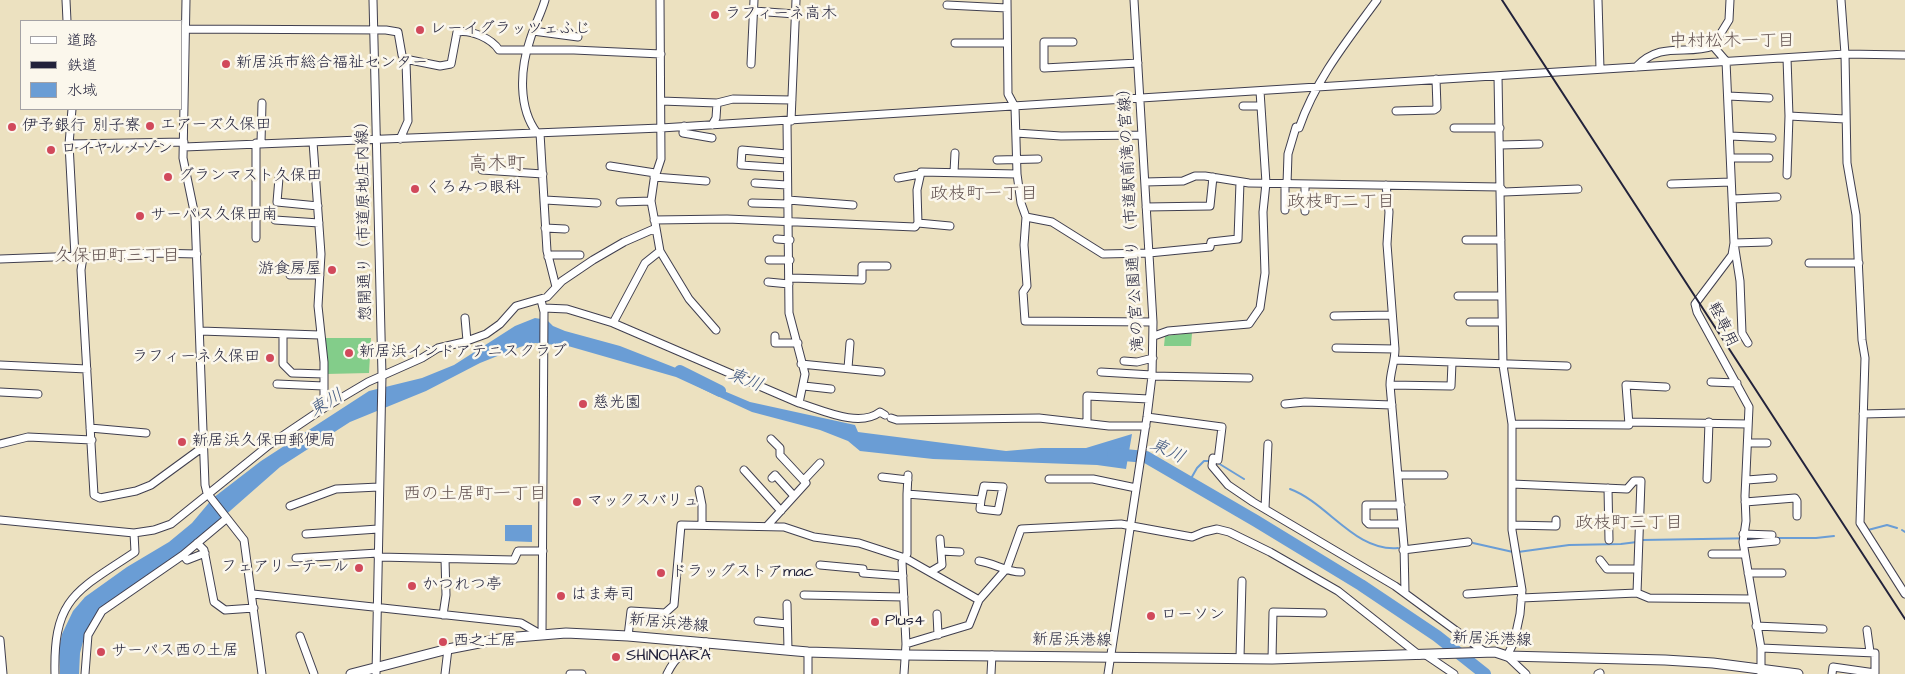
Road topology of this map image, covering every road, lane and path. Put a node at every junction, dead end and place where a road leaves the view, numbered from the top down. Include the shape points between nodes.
1 (66, 0) edge
2 (186, 0) edge
3 (373, 0) edge
4 (545, 0) edge
5 (660, 0) edge
6 (754, 0) edge
7 (796, 0) edge
8 (1134, 0) edge
9 (1377, 0) edge
10 (1598, 0) edge
11 (1730, 0) edge
12 (1841, 0) edge
13 (1007, 4) edge
14 (947, 5) dead end
15 (754, 12) junction
16 (796, 14) junction
17 (67, 20) edge
18 (186, 29) junction
19 (375, 31) junction
20 (533, 31) junction
21 (578, 37) dead end
22 (1073, 42) dead end
23 (956, 43) dead end
24 (1007, 43) junction
25 (1713, 46) junction
26 (527, 50) junction
27 (661, 54) junction
28 (1845, 54) junction
29 (1905, 55) edge
30 (1787, 58) junction
31 (1726, 61) junction
32 (406, 62) junction
33 (1138, 63) junction
34 (751, 64) dead end
35 (1636, 67) junction
36 (1600, 69) junction
37 (1498, 76) junction
38 (1436, 79) junction
39 (1316, 87) junction
40 (1260, 91) junction
41 (1728, 96) junction
42 (1769, 98) dead end
43 (1140, 99) junction
44 (792, 100) junction
45 (661, 101) junction
46 (262, 103) dead end
47 (717, 103) junction
48 (1243, 106) dead end
49 (1261, 106) junction
50 (1015, 107) junction
51 (72, 110) edge
52 (1396, 111) dead end
53 (1789, 116) junction
54 (1845, 119) junction
55 (789, 121) junction
56 (712, 125) junction
57 (684, 126) junction
58 (661, 128) junction
59 (1454, 128) dead end
60 (1500, 128) junction
61 (538, 133) junction
62 (1016, 133) junction
63 (1142, 135) junction
64 (1730, 136) junction
65 (712, 138) dead end
66 (1772, 138) dead end
67 (400, 139) junction
68 (378, 140) junction
69 (313, 142) junction
70 (258, 143) junction
71 (69, 144) junction
72 (184, 144) junction
73 (1539, 144) dead end
74 (1500, 145) junction
75 (955, 153) dead end
76 (787, 154) junction
77 (1038, 158) dead end
78 (1731, 158) junction
79 (1769, 158) dead end
80 (997, 160) dead end
81 (1017, 160) junction
82 (610, 166) dead end
83 (787, 168) junction
84 (482, 170) dead end
85 (954, 172) junction
86 (543, 174) junction
87 (920, 174) junction
88 (1017, 174) junction
89 (655, 175) junction
90 (1787, 176) dead end
91 (1213, 177) junction
92 (279, 178) dead end
93 (898, 178) dead end
94 (706, 181) dead end
95 (1145, 182) junction
96 (1240, 182) junction
97 (1731, 182) junction
98 (755, 183) dead end
99 (1266, 183) junction
100 (1286, 184) junction
101 (1306, 184) junction
102 (1670, 184) dead end
103 (1386, 185) junction
104 (787, 186) junction
105 (1500, 187) junction
106 (1578, 189) dead end
107 (1777, 197) dead end
108 (1733, 199) junction
109 (545, 200) junction
110 (620, 202) dead end
111 (651, 202) junction
112 (788, 202) junction
113 (597, 203) dead end
114 (752, 203) dead end
115 (853, 205) dead end
116 (318, 206) junction
117 (1146, 207) junction
118 (1285, 210) dead end
119 (1305, 211) dead end
120 (1026, 217) junction
121 (275, 220) dead end
122 (790, 221) junction
123 (319, 223) junction
124 (918, 223) junction
125 (655, 224) junction
126 (950, 226) dead end
127 (545, 228) junction
128 (565, 229) dead end
129 (256, 238) dead end
130 (777, 239) dead end
131 (790, 240) junction
132 (1466, 240) dead end
133 (1501, 240) junction
134 (1768, 242) dead end
135 (1734, 243) junction
136 (660, 251) junction
137 (1149, 253) junction
138 (197, 254) junction
139 (580, 255) dead end
140 (79, 256) junction
141 (548, 257) junction
142 (0, 259) edge
143 (769, 260) dead end
144 (790, 260) junction
145 (1809, 263) dead end
146 (1859, 263) junction
147 (887, 266) dead end
148 (290, 275) dead end
149 (320, 275) junction
150 (790, 281) junction
151 (768, 282) dead end
152 (556, 287) junction
153 (1458, 296) dead end
154 (1501, 296) junction
155 (541, 300) junction
156 (544, 310) junction
157 (1392, 315) junction
158 (1334, 316) dead end
159 (465, 318) dead end
160 (1153, 322) junction
161 (1470, 322) dead end
162 (1502, 322) junction
163 (613, 323) junction
164 (716, 330) dead end
165 (200, 331) junction
166 (283, 334) junction
167 (320, 335) junction
168 (775, 336) dead end
169 (1154, 336) junction
170 (467, 341) junction
171 (798, 342) junction
172 (850, 343) dead end
173 (1748, 343) dead end
174 (1336, 348) dead end
175 (1395, 349) junction
176 (1153, 358) junction
177 (1395, 360) junction
178 (1124, 361) dead end
179 (1452, 363) junction
180 (801, 364) junction
181 (0, 365) edge
182 (1503, 365) junction
183 (1568, 366) dead end
184 (848, 368) junction
185 (87, 369) junction
186 (881, 372) dead end
187 (1101, 372) dead end
188 (324, 374) junction
189 (1152, 375) junction
190 (382, 378) junction
191 (1250, 378) dead end
192 (1711, 382) dead end
193 (1737, 382) junction
194 (277, 384) dead end
195 (1390, 385) junction
196 (324, 386) junction
197 (804, 386) junction
198 (1666, 387) dead end
199 (831, 389) dead end
200 (0, 392) edge
201 (38, 394) dead end
202 (1150, 399) junction
203 (799, 403) junction
204 (1285, 404) dead end
205 (1392, 405) junction
206 (324, 408) junction
207 (1905, 413) edge
208 (1863, 414) junction
209 (1147, 417) junction
210 (1087, 422) junction
211 (1629, 422) junction
212 (1709, 422) junction
213 (1512, 424) junction
214 (1748, 424) junction
215 (90, 428) junction
216 (1146, 428) junction
217 (146, 433) dead end
218 (771, 438) dead end
219 (92, 440) junction
220 (1748, 443) junction
221 (1767, 443) dead end
222 (0, 444) edge
223 (1268, 444) dead end
224 (203, 447) junction
225 (820, 463) dead end
226 (744, 470) dead end
227 (775, 475) dead end
228 (1398, 475) junction
229 (1444, 475) dead end
230 (882, 477) dead end
231 (1773, 478) dead end
232 (1049, 479) dead end
233 (1707, 479) dead end
234 (804, 480) junction
235 (1747, 480) junction
236 (1512, 484) junction
237 (379, 487) junction
238 (1136, 488) junction
239 (1608, 488) junction
240 (699, 490) dead end
241 (906, 494) junction
242 (208, 496) junction
243 (794, 496) junction
244 (981, 500) dead end
245 (1745, 502) junction
246 (1358, 504) dead end
247 (1366, 504) junction
248 (1400, 505) junction
249 (290, 506) dead end
250 (1265, 508) junction
251 (781, 511) junction
252 (1797, 516) dead end
253 (226, 519) junction
254 (0, 520) edge
255 (1556, 520) dead end
256 (1402, 524) junction
257 (702, 525) junction
258 (1130, 525) junction
259 (1512, 525) junction
260 (767, 526) junction
261 (378, 529) junction
262 (134, 532) junction
263 (306, 534) dead end
264 (1774, 538) dead end
265 (940, 539) dead end
266 (1743, 539) junction
267 (1609, 540) dead end
268 (1468, 542) dead end
269 (197, 543) junction
270 (1404, 550) junction
271 (543, 551) junction
272 (940, 551) junction
273 (960, 552) dead end
274 (204, 553) junction
275 (1712, 554) dead end
276 (1745, 554) junction
277 (183, 555) junction
278 (378, 555) junction
279 (296, 558) dead end
280 (904, 558) junction
281 (444, 559) junction
282 (979, 560) dead end
283 (1600, 560) dead end
284 (820, 565) dead end
285 (1638, 569) junction
286 (1005, 570) junction
287 (930, 572) junction
288 (1021, 572) dead end
289 (1748, 573) junction
290 (1782, 573) dead end
291 (903, 576) junction
292 (1242, 581) dead end
293 (1405, 593) junction
294 (1636, 593) junction
295 (253, 594) junction
296 (1467, 594) dead end
297 (1521, 594) junction
298 (1905, 594) edge
299 (804, 595) dead end
300 (904, 597) junction
301 (1751, 599) junction
302 (980, 600) junction
303 (787, 604) dead end
304 (254, 608) junction
305 (379, 609) junction
306 (1323, 613) dead end
307 (937, 614) dead end
308 (443, 615) junction
309 (758, 621) dead end
310 (787, 624) junction
311 (1756, 626) junction
312 (1823, 629) dead end
313 (1867, 630) dead end
314 (542, 635) junction
315 (938, 635) junction
316 (300, 636) dead end
317 (628, 636) junction
318 (0, 640) edge
319 (706, 642) junction
320 (906, 644) junction
321 (1760, 648) junction
322 (448, 649) junction
323 (788, 650) junction
324 (808, 652) junction
325 (1481, 652) junction
326 (1870, 652) junction
327 (905, 655) junction
328 (992, 655) junction
329 (1423, 655) junction
330 (1507, 656) junction
331 (1112, 657) junction
332 (1240, 658) junction
333 (1272, 658) junction
334 (377, 671) edge
335 (1761, 672) edge
336 (3, 674) edge
337 (55, 674) edge
338 (85, 674) edge
339 (262, 674) edge
340 (314, 674) edge
341 (351, 674) edge
342 (445, 674) edge
343 (570, 674) edge
344 (582, 674) edge
345 (667, 674) edge
346 (808, 674) edge
347 (904, 674) edge
348 (992, 674) edge
349 (1108, 674) edge
350 (1454, 674) edge
351 (1526, 674) edge
352 (1798, 674) edge
353 (1832, 674) edge

1 - 17 street
2 - 18 street
3 - 19 street, 惣開通り（市道原地庄内線）
4 - 20 street
5 - 27 street
6 - 15 street
7 - 16 street
8 - 33 street, 滝の宮公園通り（市道駅前滝の宮線）
9 - 39 street
10 - 36 street
11 - 25 street via 1729,20
12 - 28 street
13 - 14 street
13 - 24 street
15 - 16 street
15 - 34 street
16 - 44 street
18 - 19 street
18 - 72 street
19 - 32 street via 398,32
19 - 68 street, 惣開通り（市道原地庄内線）
20 - 21 street
20 - 26 street
22 - 33 street via 1044,42 1044,68
23 - 24 street
24 - 50 street via 1008,94
25 - 31 street
25 - 35 street via 1653,54
26 - 27 street
26 - 32 street via 499,50 492,42 463,30 455,37 451,64
26 - 61 street via 524,102 528,121
27 - 45 street
28 - 29 street
28 - 30 street
28 - 54 street
30 - 31 street
30 - 53 street
31 - 35 street
31 - 41 street
32 - 67 street via 408,121
33 - 43 street, 滝の宮公園通り（市道駅前滝の宮線）
35 - 36 street
36 - 37 street
37 - 38 street
37 - 60 street
38 - 39 street
38 - 52 street via 1437,108
39 - 40 street
39 - 100 street via 1300,128 1296,127 1288,154
40 - 43 street
40 - 49 street
41 - 42 street
41 - 64 street
43 - 50 street
43 - 63 street, 滝の宮公園通り（市道駅前滝の宮線）
44 - 47 street via 733,99
44 - 55 street
45 - 47 street
45 - 58 street
46 - 70 street
47 - 56 street
48 - 49 street
49 - 99 street
50 - 55 street
50 - 62 street
51 - 71 street
53 - 54 street
53 - 90 street
54 - 146 street via 1848,177 1856,215
55 - 56 street
55 - 76 street
56 - 57 street
57 - 58 street
57 - 65 street via 683,133
58 - 61 street
58 - 89 street via 661,159
59 - 60 street
60 - 74 street
61 - 67 street
61 - 86 street
62 - 63 street
62 - 81 street
63 - 95 street, 滝の宮公園通り（市道駅前滝の宮線）
64 - 66 street
64 - 78 street
67 - 68 street
68 - 69 street
68 - 190 street, 惣開通り（市道原地庄内線）
69 - 70 street
69 - 116 street
70 - 72 street
70 - 129 street
71 - 72 street
71 - 140 street
72 - 138 street
73 - 74 street
74 - 105 street
75 - 85 street
76 - 83 street
76 - 83 street via 742,150 741,165
77 - 81 street
78 - 79 street
78 - 97 street
80 - 81 street
81 - 88 street
82 - 89 street
83 - 104 street
84 - 86 street
85 - 87 street
85 - 88 street
86 - 109 street
87 - 93 street
87 - 124 street
88 - 120 street
89 - 94 street
89 - 111 street
91 - 95 street
91 - 96 street
91 - 117 street via 1210,206
92 - 116 street via 277,202
95 - 117 street, 滝の宮公園通り（市道駅前滝の宮線）
96 - 99 street
96 - 137 street via 1238,239 1211,242 1210,247
97 - 102 street
97 - 108 street
98 - 104 street
99 - 100 street
99 - 169 street via 1263,296 1253,321 1249,324 1168,331
100 - 101 street
100 - 118 street
101 - 103 street
101 - 119 street
103 - 105 street
103 - 157 street
104 - 112 street
105 - 106 street via 1504,192
105 - 133 street
107 - 108 street
108 - 135 street
109 - 113 street
109 - 127 street
110 - 111 street
111 - 125 street
112 - 114 street
112 - 115 street
112 - 122 street
116 - 123 street
117 - 137 street, 滝の宮公園通り（市道駅前滝の宮線）
120 - 137 street via 1052,222 1103,254
120 - 160 street via 1025,321
121 - 123 street
122 - 124 street via 915,227
122 - 125 street via 673,218
122 - 131 street
123 - 149 street
124 - 126 street
125 - 136 street
125 - 152 street
127 - 128 street
127 - 141 street
130 - 131 street
131 - 144 street
132 - 133 street
133 - 154 street
134 - 135 street
135 - 173 street via 1740,282 1742,333
135 - 193 street, 軽専用 via 1732,255 1696,304
136 - 163 street via 645,263
136 - 164 street via 690,299
137 - 160 street, 滝の宮公園通り（市道駅前滝の宮線）
138 - 140 street
138 - 165 street
139 - 141 street
140 - 142 street
140 - 185 street
141 - 152 street
143 - 144 street
144 - 150 street
145 - 146 street
146 - 208 street via 1865,358
147 - 150 street via 862,266 862,280
148 - 149 street
149 - 167 street
150 - 151 street
150 - 171 street via 789,313
152 - 155 street
153 - 154 street
154 - 162 street
155 - 156 street
155 - 170 street via 516,306 486,334
156 - 163 street via 567,309
156 - 271 street
157 - 158 street
157 - 175 street
159 - 170 street
160 - 169 street, 滝の宮公園通り（市道駅前滝の宮線）
161 - 162 street
162 - 182 street
163 - 203 street
165 - 166 street
165 - 224 street
166 - 167 street
166 - 188 street via 283,364 292,373
167 - 188 street
168 - 171 street via 775,343
169 - 176 street, 滝の宮公園通り（市道駅前滝の宮線）
170 - 190 street via 438,348
171 - 180 street
172 - 184 street
174 - 175 street
175 - 177 street
176 - 178 street
176 - 189 street, 滝の宮公園通り（市道駅前滝の宮線）
177 - 179 street
177 - 195 street via 1390,370
179 - 182 street
179 - 195 street via 1451,386
180 - 184 street
180 - 197 street via 805,374
181 - 185 street
182 - 183 street
182 - 213 street
184 - 186 street
185 - 215 street
187 - 189 street
188 - 196 street
189 - 191 street
189 - 202 street, 滝の宮公園通り（市道駅前滝の宮線）
190 - 206 street
190 - 237 street, 惣開通り（市道原地庄内線）
192 - 193 street
193 - 214 street, 軽専用 via 1749,403
194 - 196 street
195 - 205 street
196 - 206 street
197 - 199 street
197 - 203 street
198 - 211 street via 1626,385
200 - 201 street
202 - 209 street, 滝の宮公園通り（市道駅前滝の宮線）
202 - 210 street via 1087,396
203 - 210 street via 859,419 873,418 880,412 897,420 1039,418
204 - 205 street
205 - 228 street
206 - 242 street via 269,445
207 - 208 street
208 - 298 street via 1860,523
209 - 216 street, 滝の宮公園通り（市道駅前滝の宮線）
209 - 250 street via 1222,427 1218,460 1213,458 1212,466 1228,484
210 - 216 street
211 - 212 street
211 - 213 street via 1630,425
212 - 214 street
212 - 233 street
213 - 236 street
214 - 220 street, 軽専用
215 - 217 street
215 - 219 street
216 - 238 street, 滝の宮公園通り（市道駅前滝の宮線）
218 - 234 street via 780,448 780,455
219 - 222 street via 28,437
219 - 224 street via 92,490 100,498 151,485
220 - 221 street
220 - 235 street, 軽専用
223 - 250 street
224 - 242 street
225 - 234 street
226 - 251 street
227 - 243 street
228 - 229 street
228 - 248 street
230 - 241 street via 908,477
231 - 235 street
232 - 238 street via 1093,479
234 - 243 street via 806,483
235 - 245 street, 軽専用
236 - 239 street
236 - 259 street
237 - 249 street via 336,489
237 - 261 street, 惣開通り（市道原地庄内線）
238 - 258 street
239 - 267 street
239 - 285 street via 1627,489 1634,481 1641,481
240 - 257 street
241 - 244 street
241 - 280 street
242 - 253 street
242 - 262 street via 171,524
243 - 251 street
245 - 252 street via 1795,498
245 - 266 street, 軽専用
246 - 247 street
247 - 248 street
247 - 256 street via 1366,521 1369,524
248 - 256 street
250 - 293 street
251 - 260 street
253 - 269 street
253 - 295 street via 244,540
254 - 262 street
255 - 259 street via 1556,526
256 - 270 street
257 - 260 street
257 - 317 street via 681,525 674,605 665,613 631,611
258 - 286 street via 1021,529
258 - 329 street via 1192,538 1218,529 1229,532 1338,591
258 - 331 street
259 - 297 street
260 - 280 street via 859,543
261 - 263 street
261 - 278 street, 惣開通り（市道原地庄内線）
262 - 337 street via 135,552 71,598 57,630
264 - 266 street
265 - 272 street
266 - 276 street, 軽専用
268 - 270 street
269 - 274 street
269 - 277 street
270 - 293 street
271 - 281 street via 518,551 514,560
271 - 314 street
272 - 273 street
272 - 287 street via 942,564
274 - 277 street via 187,560
274 - 304 street via 214,602 226,610
275 - 276 street
276 - 289 street, 軽専用
277 - 338 street via 102,612 88,634
278 - 279 street
278 - 281 street
278 - 305 street, 惣開通り（市道原地庄内線）
280 - 287 street
280 - 291 street
281 - 308 street via 446,595
282 - 286 street
283 - 285 street via 1607,569
284 - 291 street
285 - 294 street
286 - 288 street
286 - 302 street
287 - 302 street
289 - 290 street
289 - 301 street, 軽専用
291 - 300 street
292 - 332 street
293 - 325 street
294 - 297 street
294 - 301 street via 1649,598
295 - 304 street
295 - 305 street
296 - 297 street
297 - 330 street via 1514,642
299 - 300 street
300 - 320 street
301 - 311 street, 軽専用
302 - 315 street via 969,626
303 - 310 street
304 - 339 street
305 - 308 street
305 - 334 street, 惣開通り（市道原地庄内線）
306 - 333 street via 1272,612
307 - 315 street
308 - 314 street via 521,623
309 - 310 street
310 - 323 street
311 - 312 street
311 - 321 street, 軽専用
313 - 326 street
314 - 317 main road, 新居浜港線
314 - 322 main road, 新居浜港線
315 - 320 street
316 - 340 street
317 - 319 main road, 新居浜港線
318 - 336 street
319 - 323 main road, 新居浜港線
319 - 345 street via 705,653 682,654
320 - 327 street
321 - 326 street
321 - 335 street, 軽専用
322 - 334 main road, 新居浜港線
322 - 342 street
323 - 324 main road, 新居浜港線
324 - 327 main road, 新居浜港線
324 - 346 street
325 - 329 main road, 新居浜港線
325 - 330 main road, 新居浜港線
326 - 353 street via 1875,653 1875,673 1833,667
327 - 328 main road, 新居浜港線
327 - 347 street
328 - 331 main road, 新居浜港線
328 - 348 street
329 - 333 main road, 新居浜港線
329 - 350 street
330 - 335 main road, 新居浜港線 via 1665,660
330 - 351 street
331 - 332 main road, 新居浜港線
331 - 349 street
332 - 333 main road, 新居浜港線
334 - 341 main road, 新居浜港線
335 - 352 main road, 新居浜港線
343 - 344 street

